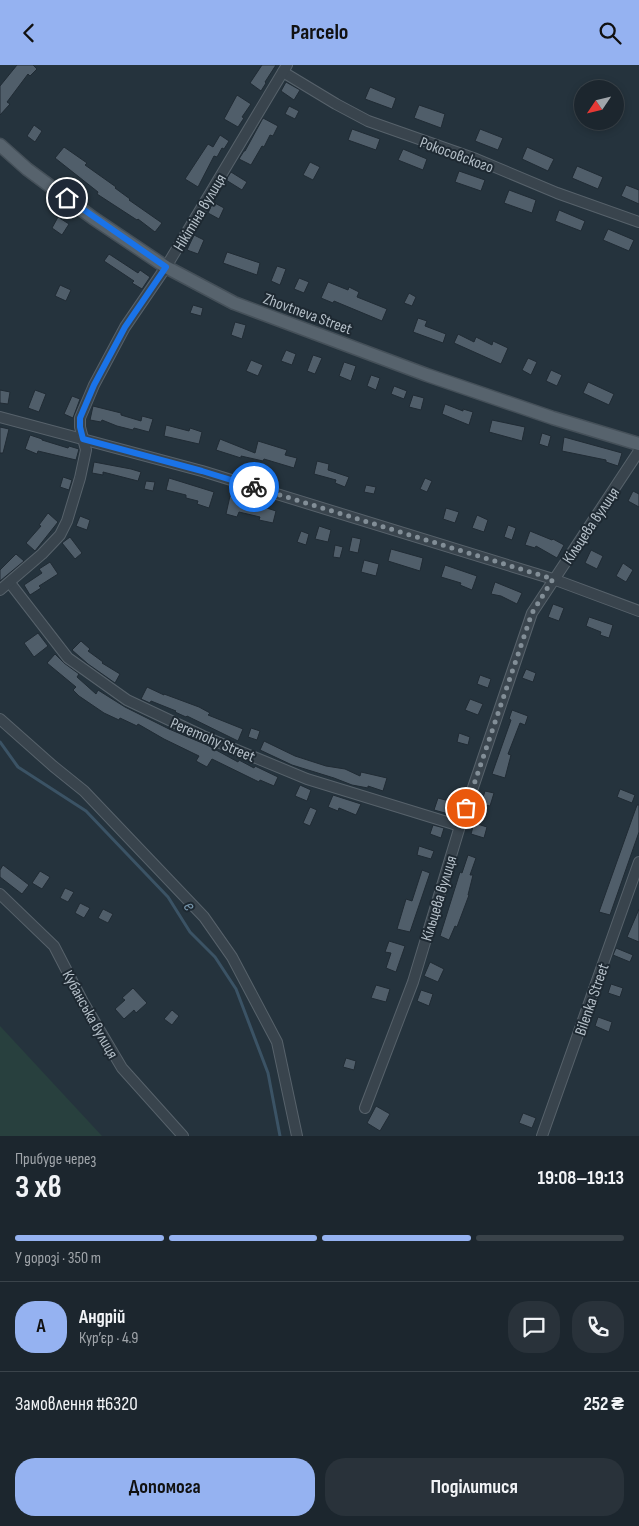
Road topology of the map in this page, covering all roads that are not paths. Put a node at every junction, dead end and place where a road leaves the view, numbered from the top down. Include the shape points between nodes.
1 (285, 69) edge
2 (0, 145) edge
3 (639, 222) edge
4 (166, 267) junction
5 (0, 417) edge
6 (83, 439) junction
7 (639, 444) edge
8 (639, 451) edge
9 (553, 579) junction
10 (10, 583) junction
11 (0, 590) edge
12 (639, 611) edge
13 (0, 719) edge
14 (460, 826) junction
15 (639, 862) edge
16 (0, 893) edge
17 (364, 1108) dead end
18 (183, 1136) edge
19 (297, 1136) edge
20 (542, 1136) edge

1 - 3 street, Рокосовского via 336,104 368,121
1 - 4 street, Нікітіна вулиця
2 - 4 main road, Zhovtneva Street via 93,218
4 - 6 street, Нікітіна вулиця via 125,327 94,385 80,418
4 - 7 main road, Zhovtneva Street via 234,303 427,375
5 - 6 street
6 - 9 street via 202,471
6 - 10 street, Нікітіна вулиця via 86,450 80,478 60,535
8 - 9 street, Кільцева вулиця
9 - 12 street
9 - 14 street, Кільцева вулиця via 532,613
10 - 11 street, Нікітіна вулиця
10 - 14 street, Peremohy Street via 68,658 127,700 307,779
13 - 19 street via 84,791 204,917 232,957 277,1042
14 - 17 street, Кільцева вулиця via 413,982
15 - 20 street, Bilenka Street
16 - 18 street, Кубанська вулиця via 54,946 122,1068

